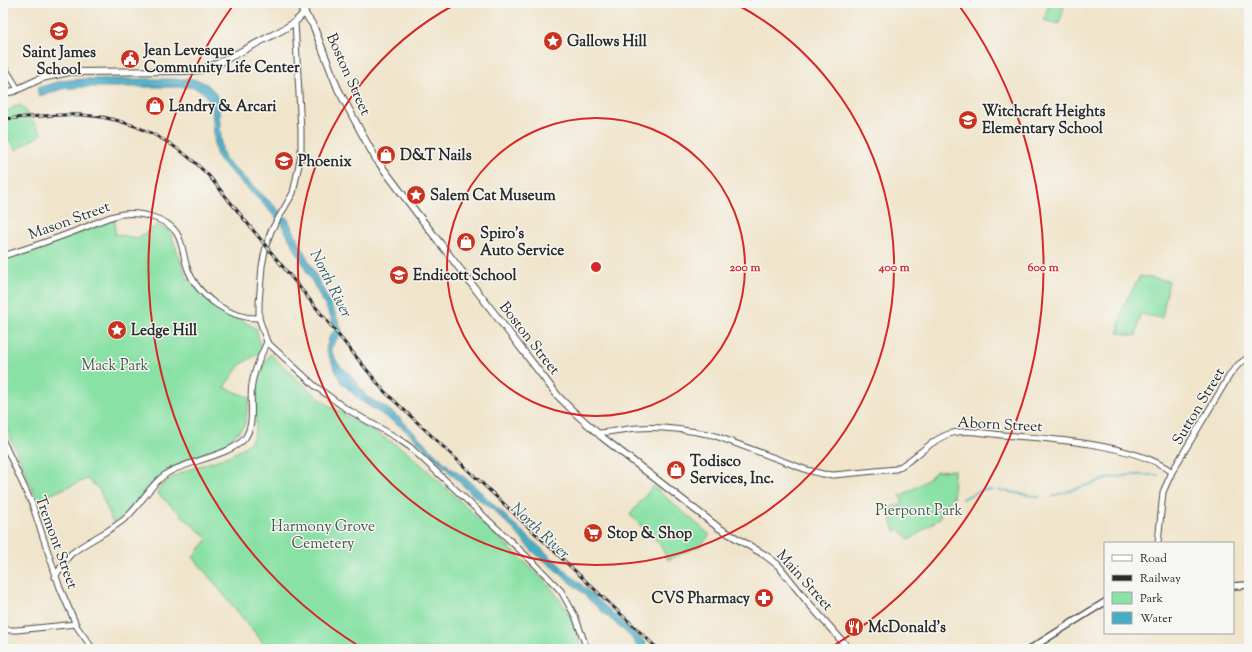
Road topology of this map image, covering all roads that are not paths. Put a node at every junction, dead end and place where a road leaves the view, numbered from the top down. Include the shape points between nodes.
1 (297, 3) edge
2 (305, 12) junction
3 (294, 22) junction
4 (3, 65) edge
5 (18, 89) junction
6 (3, 93) edge
7 (3, 256) edge
8 (259, 318) junction
9 (267, 342) junction
10 (1249, 357) edge
11 (598, 433) junction
12 (3, 441) edge
13 (1172, 472) junction
14 (715, 525) joint
15 (1158, 542) edge
16 (55, 577) junction
17 (1249, 585) edge
18 (1234, 586) edge
19 (1104, 603) edge
20 (76, 624) junction
21 (3, 630) edge
22 (93, 649) edge
23 (587, 649) edge
24 (849, 649) edge
25 (1030, 649) edge

1 - 2 main road, Boston Street
2 - 3 main road
2 - 11 main road, Boston Street via 317,33 340,93 376,159 554,391
3 - 5 main road via 219,63 200,70 69,72 42,78
3 - 8 street via 301,155 293,193 268,239 264,252
4 - 5 street
5 - 6 main road
7 - 8 street, Mason Street via 113,216 144,216 163,222 176,233 189,273 219,307 230,314
8 - 9 street
9 - 16 street via 252,382 250,426 243,440 164,476 124,520 72,554
9 - 23 street via 327,396 410,447 536,565 569,603
10 - 13 street, Sutton Street via 1231,373
11 - 13 street, Aborn Street via 647,428 697,432 829,475 896,469 945,436 961,432 1096,445 1147,459
11 - 14 main road, Boston Street
12 - 16 street, Tremont Street via 32,504
13 - 15 street via 1164,492
14 - 24 main road, Main Street via 778,565
16 - 20 street, Tremont Street
17 - 18 main road
19 - 25 main road
20 - 21 street
20 - 22 street, Tremont Street

